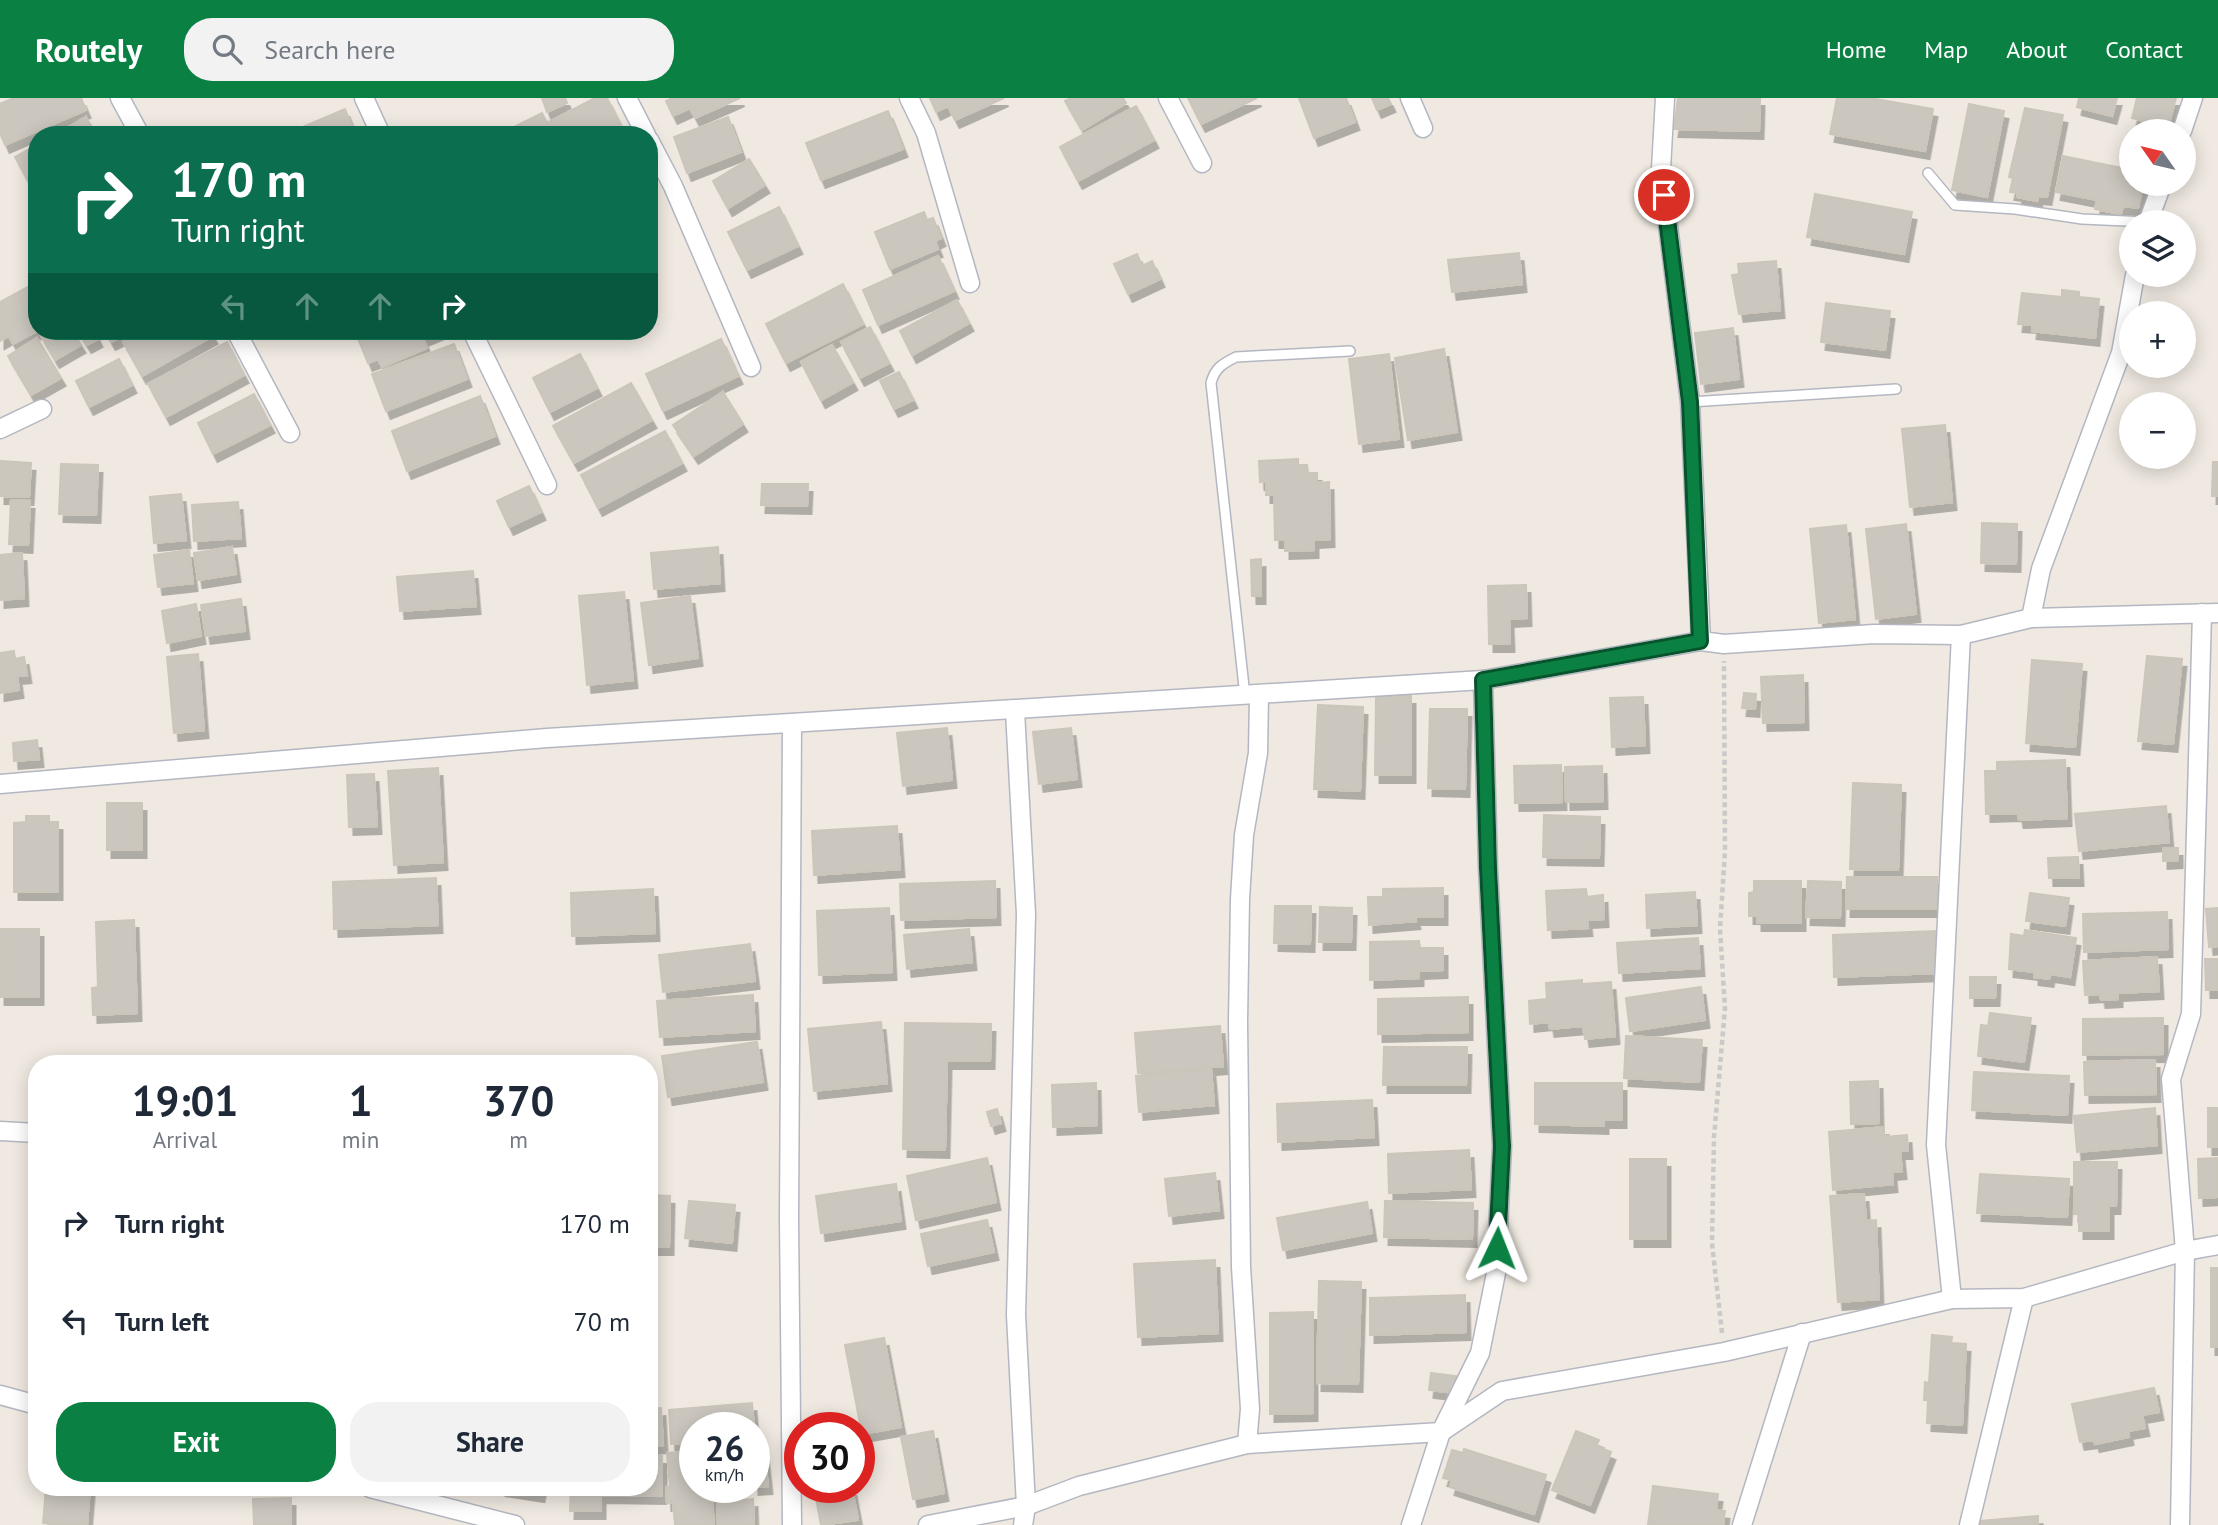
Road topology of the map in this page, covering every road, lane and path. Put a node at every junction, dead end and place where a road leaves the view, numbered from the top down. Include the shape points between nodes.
1 (120, 98) edge
2 (364, 98) edge
3 (627, 98) edge
4 (909, 98) edge
5 (1168, 98) edge
6 (1410, 98) edge
7 (1665, 98) edge
8 (2193, 98) edge
9 (2186, 119) edge
10 (135, 126) edge
11 (377, 126) edge
12 (641, 126) edge
13 (1423, 128) dead end
14 (658, 157) edge
15 (1202, 163) dead end
16 (1928, 173) dead end
17 (2119, 221) edge
18 (970, 284) dead end
19 (2133, 287) edge
20 (241, 340) edge
21 (476, 340) edge
22 (1350, 351) dead end
23 (751, 367) dead end
24 (1896, 389) dead end
25 (1690, 402) junction
26 (42, 409) dead end
27 (0, 429) edge
28 (290, 433) dead end
29 (547, 485) dead end
30 (2210, 613) edge
31 (2031, 618) junction
32 (1961, 635) junction
33 (1700, 641) junction
34 (1724, 645) junction
35 (1483, 680) junction
36 (1252, 695) junction
37 (1015, 711) junction
38 (792, 724) junction
39 (0, 784) edge
40 (0, 1132) edge
41 (28, 1133) edge
42 (2218, 1245) edge
43 (2185, 1251) junction
44 (2024, 1298) junction
45 (1952, 1299) junction
46 (1802, 1333) junction
47 (1724, 1352) junction
48 (0, 1395) edge
49 (28, 1403) edge
50 (1441, 1432) junction
51 (1247, 1444) junction
52 (401, 1496) edge
53 (1026, 1506) junction
54 (515, 1525) edge
55 (792, 1525) edge
56 (928, 1525) edge
57 (1023, 1525) edge
58 (1411, 1525) edge
59 (1742, 1525) edge
60 (1969, 1525) edge
61 (2180, 1525) edge

1 - 10 street
2 - 11 street
3 - 12 street
4 - 18 street via 926,133
5 - 15 street
6 - 13 street
7 - 25 street via 1661,169
8 - 9 street
14 - 23 street
16 - 17 lane via 1955,205
19 - 31 street via 2121,353 2042,569
20 - 28 street
21 - 29 street
22 - 36 lane via 1236,357 1221,365 1211,383
24 - 25 lane
25 - 33 street
26 - 27 street
30 - 31 street
30 - 43 street via 2191,1014 2171,1079
31 - 32 street
32 - 34 street via 1874,634
32 - 45 street via 1936,1145
33 - 34 street
33 - 35 street
34 - 47 path via 1725,851 1720,929 1725,1007 1714,1137 1712,1243
35 - 36 street
35 - 50 street via 1502,1146 1496,1273 1480,1353
36 - 37 street
36 - 51 street via 1258,753 1244,835 1240,899 1241,1268 1250,1409
37 - 38 street
37 - 53 street via 1026,914 1016,1315
38 - 39 street via 547,738
38 - 55 street
40 - 41 street
42 - 43 street
43 - 44 street
43 - 61 street
44 - 45 street
44 - 60 street
45 - 46 street
46 - 47 street
46 - 59 street
47 - 50 street via 1502,1391
48 - 49 street
50 - 51 street
50 - 58 street
51 - 53 street via 1102,1479
52 - 54 street
53 - 56 street
53 - 57 street

